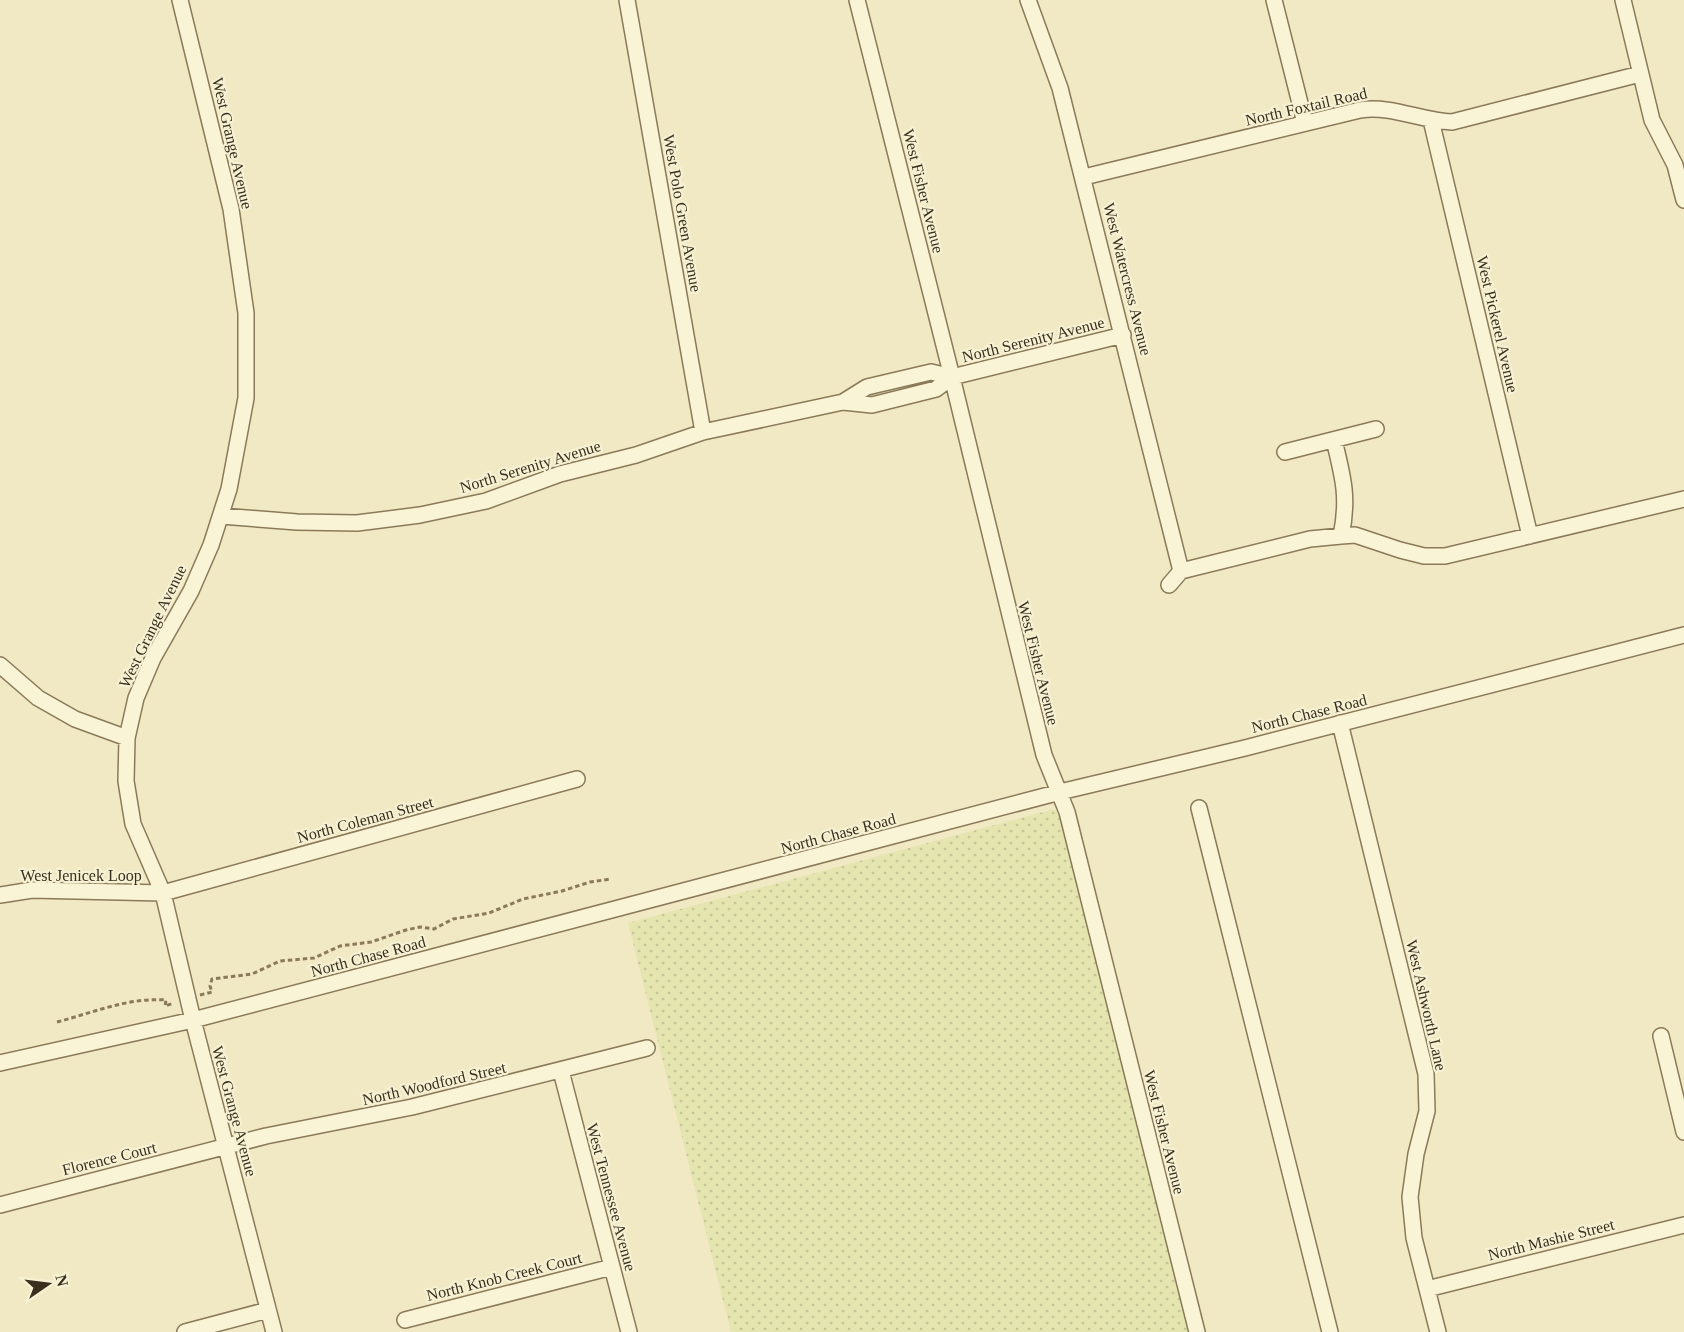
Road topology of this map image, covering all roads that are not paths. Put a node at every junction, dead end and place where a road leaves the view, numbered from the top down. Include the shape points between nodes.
1 (180, 0) edge
2 (627, 0) edge
3 (857, 0) edge
4 (1028, 0) edge
5 (1274, 0) edge
6 (1623, 0) edge
7 (1640, 74) junction
8 (1431, 120) junction
9 (1305, 123) junction
10 (1084, 177) junction
11 (1684, 200) edge
12 (1124, 335) junction
13 (952, 377) junction
14 (1376, 429) dead end
15 (704, 432) junction
16 (1334, 440) junction
17 (1285, 452) dead end
18 (1684, 499) edge
19 (221, 516) junction
20 (1341, 536) junction
21 (1530, 536) junction
22 (1181, 570) junction
23 (1169, 585) dead end
24 (1684, 635) edge
25 (0, 665) edge
26 (1340, 723) junction
27 (127, 738) junction
28 (577, 779) dead end
29 (1060, 792) junction
30 (1199, 808) dead end
31 (163, 893) junction
32 (0, 895) edge
33 (193, 1020) junction
34 (1661, 1036) dead end
35 (648, 1048) dead end
36 (0, 1064) edge
37 (561, 1071) junction
38 (1684, 1132) edge
39 (227, 1147) junction
40 (0, 1205) edge
41 (1684, 1225) edge
42 (612, 1267) junction
43 (1427, 1288) junction
44 (268, 1310) junction
45 (405, 1320) dead end
46 (185, 1332) edge
47 (274, 1332) edge
48 (629, 1332) edge
49 (1197, 1332) edge
50 (1330, 1332) edge
51 (1438, 1332) edge

1 - 19 street, West Grange Avenue via 231,209 246,313 246,398
2 - 15 street, West Polo Green Avenue
3 - 13 street, West Fisher Avenue
4 - 10 street, West Watercress Avenue via 1060,88
5 - 9 street
6 - 7 street
7 - 8 street, North Foxtail Road via 1452,122
7 - 11 street via 1652,120 1675,165
8 - 9 street, North Foxtail Road via 1375,108
8 - 21 street, West Pickerel Avenue
9 - 10 street, North Foxtail Road
10 - 12 street, West Watercress Avenue
12 - 13 street, North Serenity Avenue
12 - 22 street, West Watercress Avenue
13 - 15 street, North Serenity Avenue via 936,389 872,405 843,402
13 - 29 street, West Fisher Avenue via 1044,755
14 - 16 street
15 - 19 street, North Serenity Avenue via 636,455 560,474 486,501 420,515 357,523
16 - 17 street
16 - 20 street via 1346,492
18 - 21 street
19 - 27 street, West Grange Avenue via 191,591 141,682
20 - 21 street via 1355,536 1424,556 1445,556
20 - 22 street via 1310,539
22 - 23 street
24 - 26 street, North Chase Road
25 - 27 street via 38,698 75,718
26 - 29 street, North Chase Road
26 - 43 street, West Ashworth Lane via 1426,1074 1427,1112 1410,1197 1414,1238
27 - 31 street, West Grange Avenue via 126,781 133,824
28 - 31 street, North Coleman Street
29 - 33 street, North Chase Road
29 - 49 street, West Fisher Avenue
30 - 50 street
31 - 32 street, West Jenicek Loop via 32,890
31 - 33 street, West Grange Avenue
33 - 36 street, North Chase Road
33 - 39 street, West Grange Avenue
34 - 38 street
35 - 37 street, North Woodford Street
37 - 39 street, North Woodford Street
37 - 42 street, West Tennessee Avenue
39 - 40 street, Florence Court
39 - 44 street, West Grange Avenue
41 - 43 street, North Mashie Street
42 - 45 street, North Knob Creek Court
42 - 48 street, West Tennessee Avenue
43 - 51 street, West Ashworth Lane
44 - 46 street
44 - 47 street, West Grange Avenue

